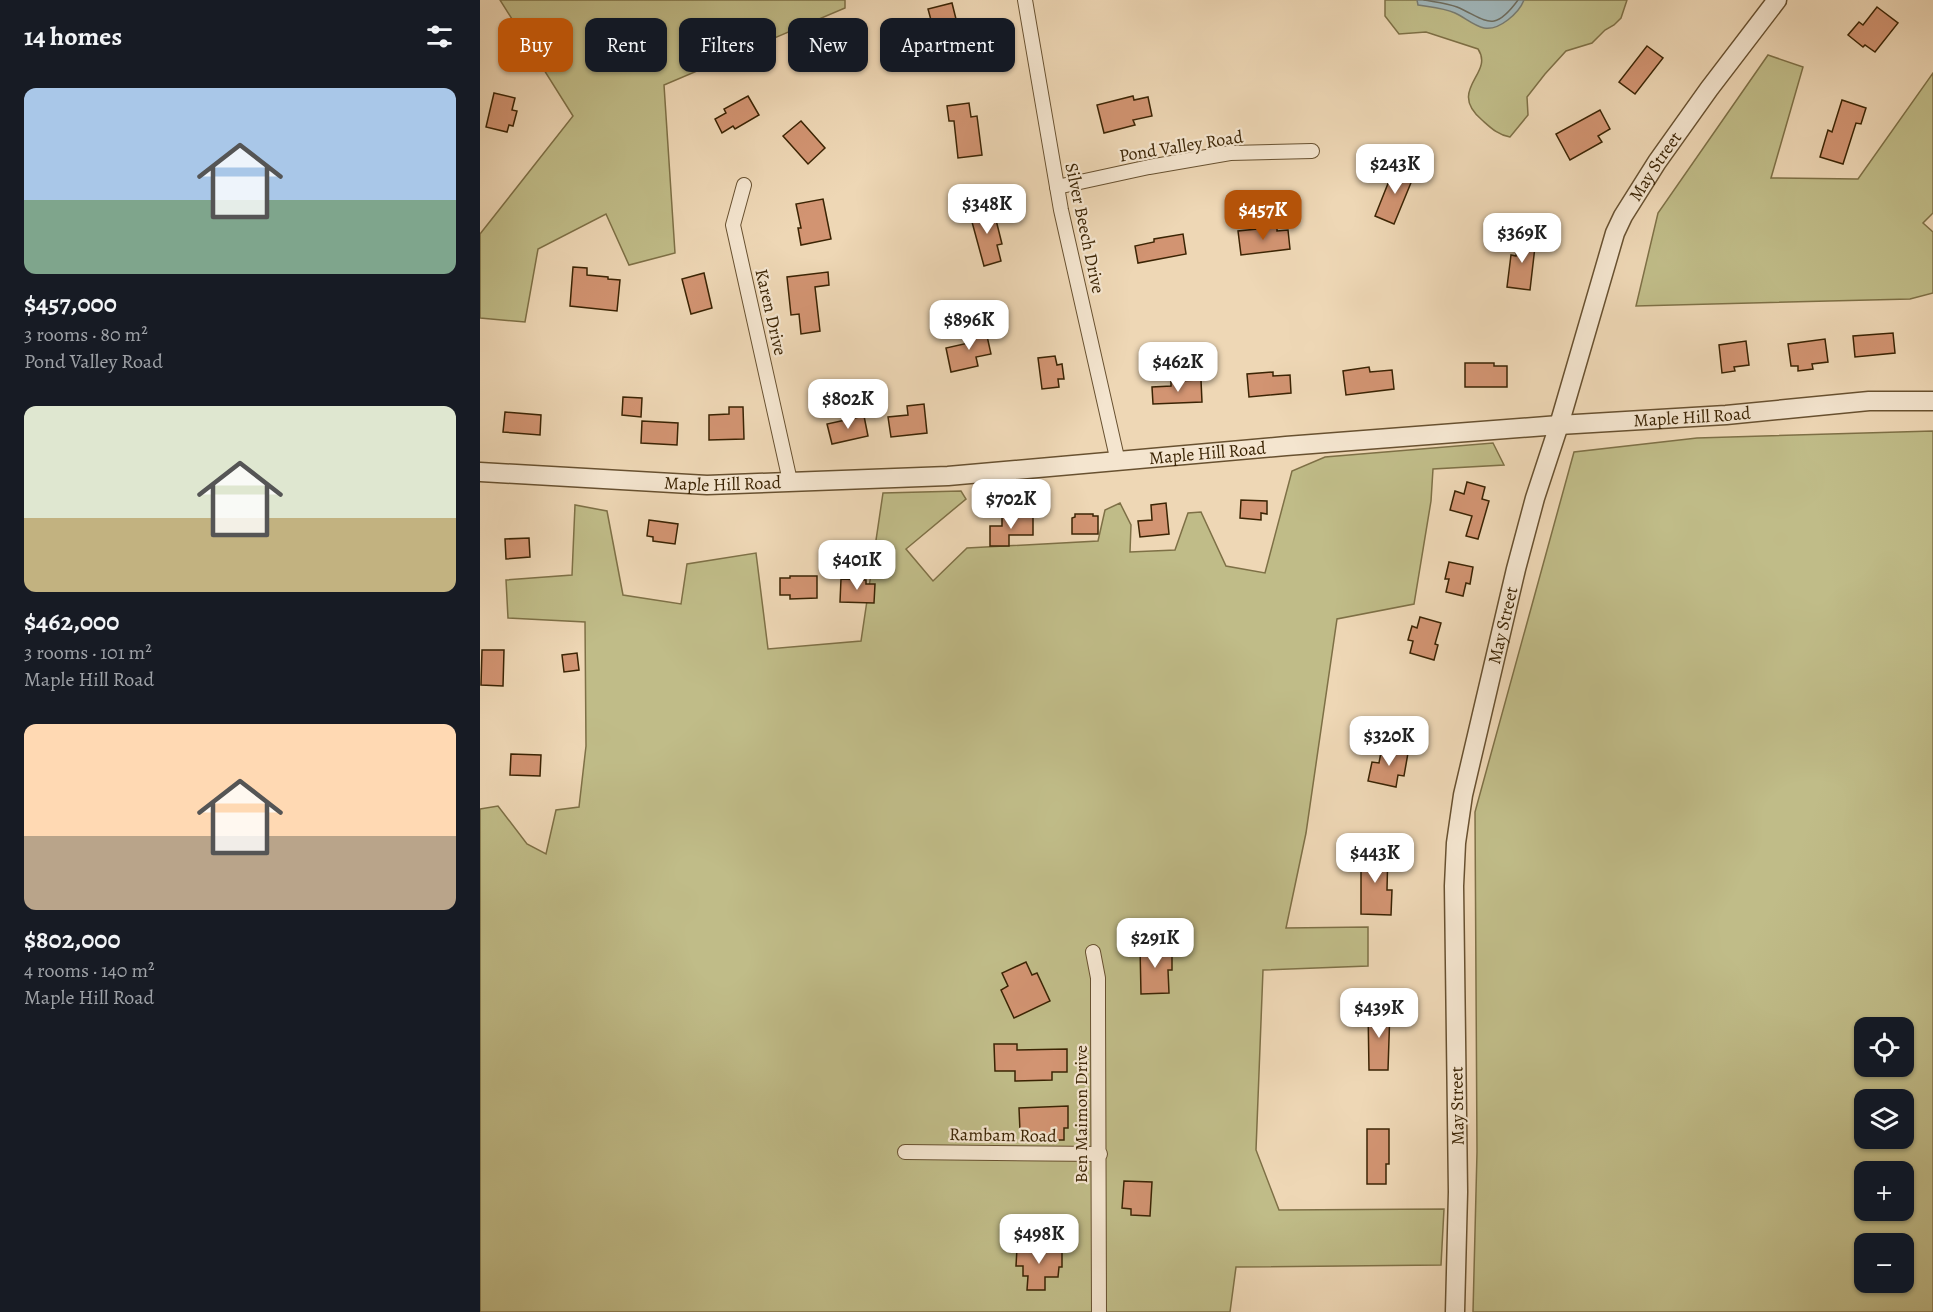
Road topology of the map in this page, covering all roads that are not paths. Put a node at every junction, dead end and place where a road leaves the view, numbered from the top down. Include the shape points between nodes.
1 (1025, 0) edge
2 (1777, 0) edge
3 (1312, 152) dead end
4 (744, 185) dead end
5 (1057, 187) junction
6 (1933, 401) edge
7 (1559, 425) junction
8 (1118, 462) junction
9 (480, 472) edge
10 (790, 481) junction
11 (1093, 952) dead end
12 (905, 1152) dead end
13 (1100, 1154) junction
14 (1099, 1312) edge
15 (1455, 1312) edge

1 - 5 street, Silver Beech Drive
2 - 7 street, May Street via 1708,89 1623,216 1609,251
3 - 5 street, Pond Valley Road via 1230,153
4 - 10 street, Karen Drive via 733,225
5 - 8 street, Silver Beech Drive
6 - 7 street, Maple Hill Road via 1869,401
7 - 8 street, Maple Hill Road
7 - 15 street, May Street via 1516,568 1465,783 1456,843
8 - 10 street, Maple Hill Road via 948,476
9 - 10 street, Maple Hill Road via 707,485
11 - 13 street, Ben Maimon Drive via 1098,978
12 - 13 street, Rambam Road
13 - 14 street, Ben Maimon Drive

